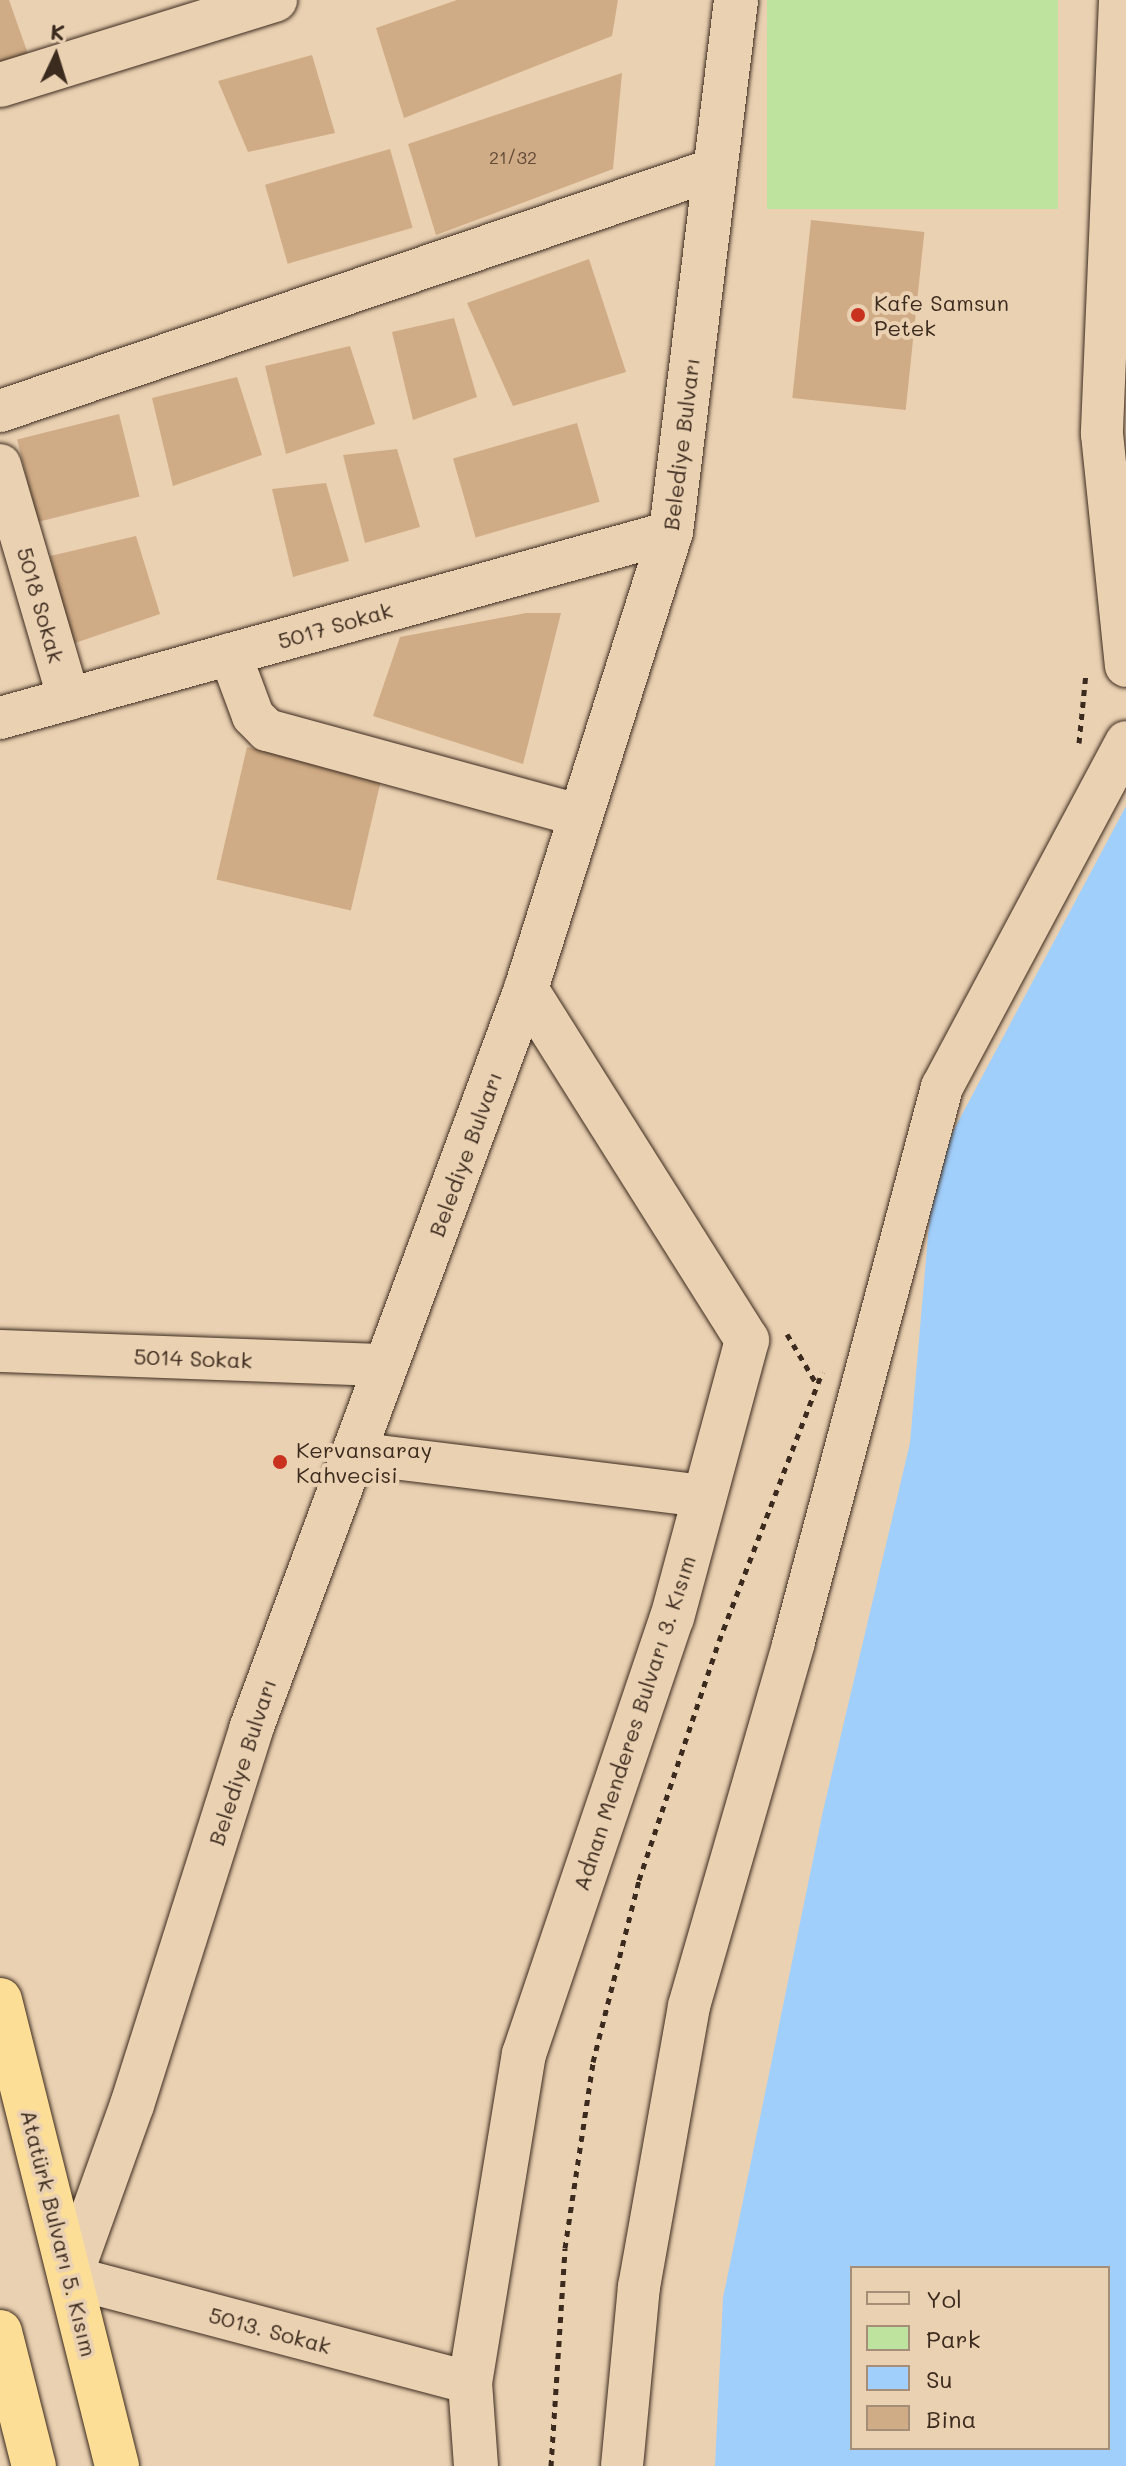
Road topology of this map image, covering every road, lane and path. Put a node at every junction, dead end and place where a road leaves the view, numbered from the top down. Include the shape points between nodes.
1 (275, 0) edge
2 (736, 0) edge
3 (1120, 0) edge
4 (0, 85) edge
5 (715, 169) junction
6 (0, 411) edge
7 (0, 465) edge
8 (671, 532) junction
9 (230, 654) junction
10 (1126, 666) edge
11 (69, 699) junction
12 (0, 718) edge
13 (1126, 742) edge
14 (581, 816) junction
15 (526, 989) junction
16 (0, 1351) edge
17 (829, 1356) dead end
18 (386, 1365) junction
19 (353, 1453) junction
20 (705, 1496) junction
21 (0, 2000) edge
22 (70, 2277) junction
23 (2, 2346) edge
24 (470, 2383) junction
25 (34, 2466) edge
26 (117, 2466) edge
27 (476, 2466) edge
28 (551, 2466) edge
29 (622, 2466) edge

1 - 4 street
2 - 5 street, Belediye Bulvarı
3 - 10 street via 1102,434
5 - 6 street
5 - 8 street, Belediye Bulvarı
7 - 11 street, 5018 Sokak
8 - 9 street, 5017 Sokak
8 - 14 street, Belediye Bulvarı
9 - 11 street, 5017 Sokak
9 - 14 street via 253,716 267,730
11 - 12 street, 5017 Sokak
13 - 29 street via 942,1087 793,1645 689,2006 639,2287
14 - 15 street, Belediye Bulvarı
15 - 18 street, Belediye Bulvarı
15 - 20 street, Adnan Menderes Bulvarı 3. Kısım via 747,1340
16 - 18 street, 5014 Sokak
17 - 28 path via 719,1641 644,1865 593,2062 565,2248
18 - 19 street, Belediye Bulvarı
19 - 20 street
19 - 22 street, Belediye Bulvarı via 251,1729 132,2105
20 - 24 street, Adnan Menderes Bulvarı 3. Kısım via 672,1618 524,2054
21 - 22 highway, Atatürk Bulvarı 5. Kısım
22 - 24 street, 5013. Sokak
22 - 26 highway, Atatürk Bulvarı 5. Kısım
23 - 25 highway
24 - 27 street, Adnan Menderes Bulvarı 3. Kısım

